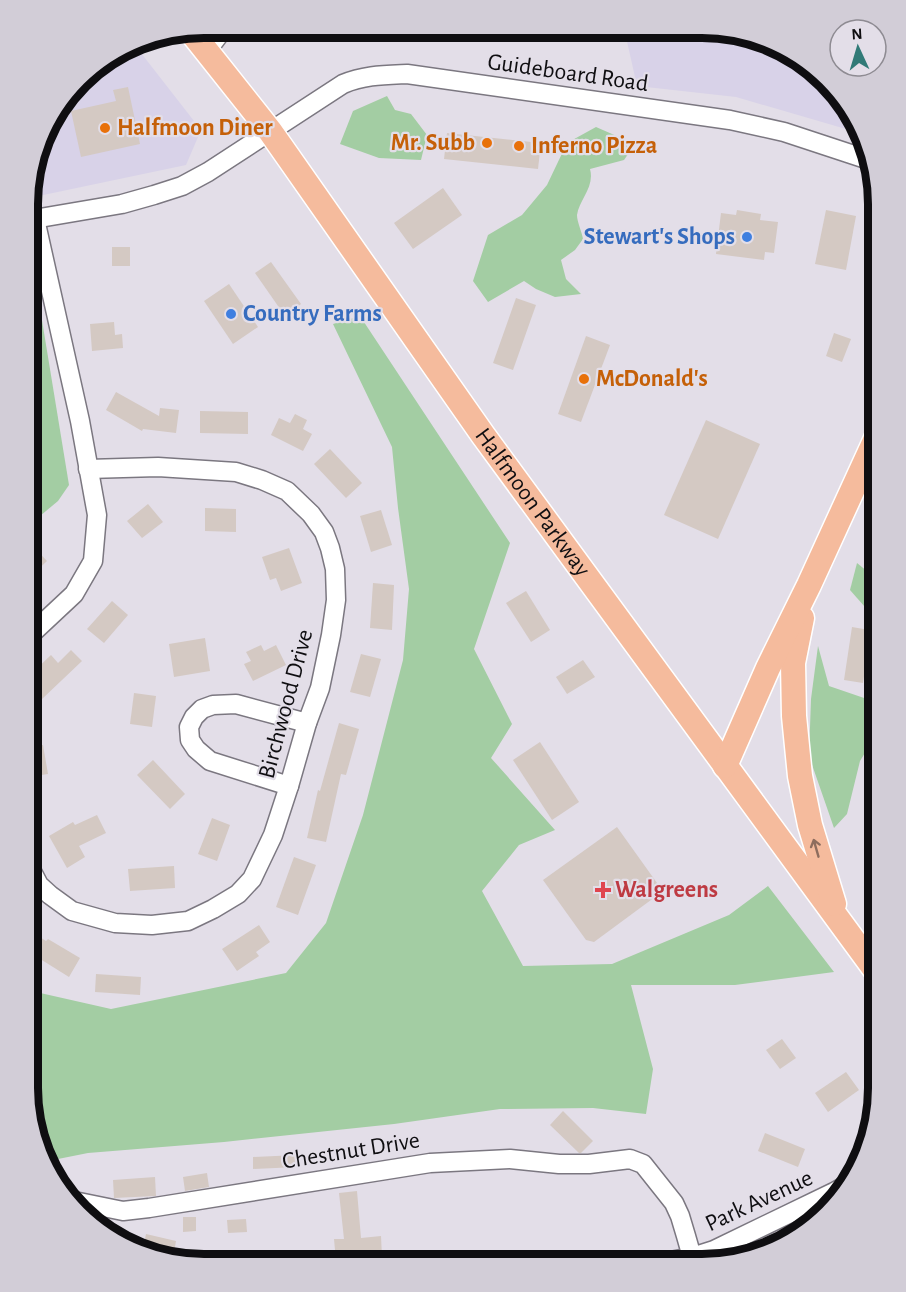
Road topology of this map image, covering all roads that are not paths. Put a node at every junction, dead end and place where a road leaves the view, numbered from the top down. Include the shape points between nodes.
1 (196, 38) edge
2 (216, 38) edge
3 (206, 51) junction
4 (270, 131) junction
5 (862, 158) edge
6 (38, 218) edge
7 (38, 244) edge
8 (868, 456) edge
9 (88, 469) junction
10 (809, 585) junction
11 (38, 628) edge
12 (307, 723) junction
13 (725, 766) junction
14 (289, 786) junction
15 (38, 883) edge
16 (841, 923) junction
17 (868, 960) edge
18 (830, 1194) edge
19 (84, 1203) edge
20 (690, 1254) edge
21 (706, 1254) edge

1 - 3 main road, Halfmoon Parkway
2 - 3 street
3 - 4 main road, Halfmoon Parkway
4 - 5 street, Guideboard Road via 357,78 407,74 730,120 784,132
4 - 6 street, Guideboard Road via 182,186 122,204
4 - 13 main road, Halfmoon Parkway via 483,435
7 - 9 street
8 - 10 main road
9 - 11 street via 97,514 93,561 74,594
9 - 12 street, Birchwood Drive via 158,467 236,472 287,491 311,514 330,548 336,600 320,688
10 - 13 main road
16 -> 10 main road via 810,825 794,716 793,663
12 - 14 street, Birchwood Drive
12 - 14 street via 236,704 202,709 189,727 190,740 210,761
13 - 16 main road, Halfmoon Parkway
14 - 15 street, Birchwood Drive via 273,835 252,879 238,894 188,921 152,925 115,923 72,911
16 - 17 main road, Halfmoon Parkway
18 - 21 street, Park Avenue
19 - 20 street, Chestnut Drive via 140,1209 430,1162 510,1159 589,1164 630,1159 643,1164 674,1203

